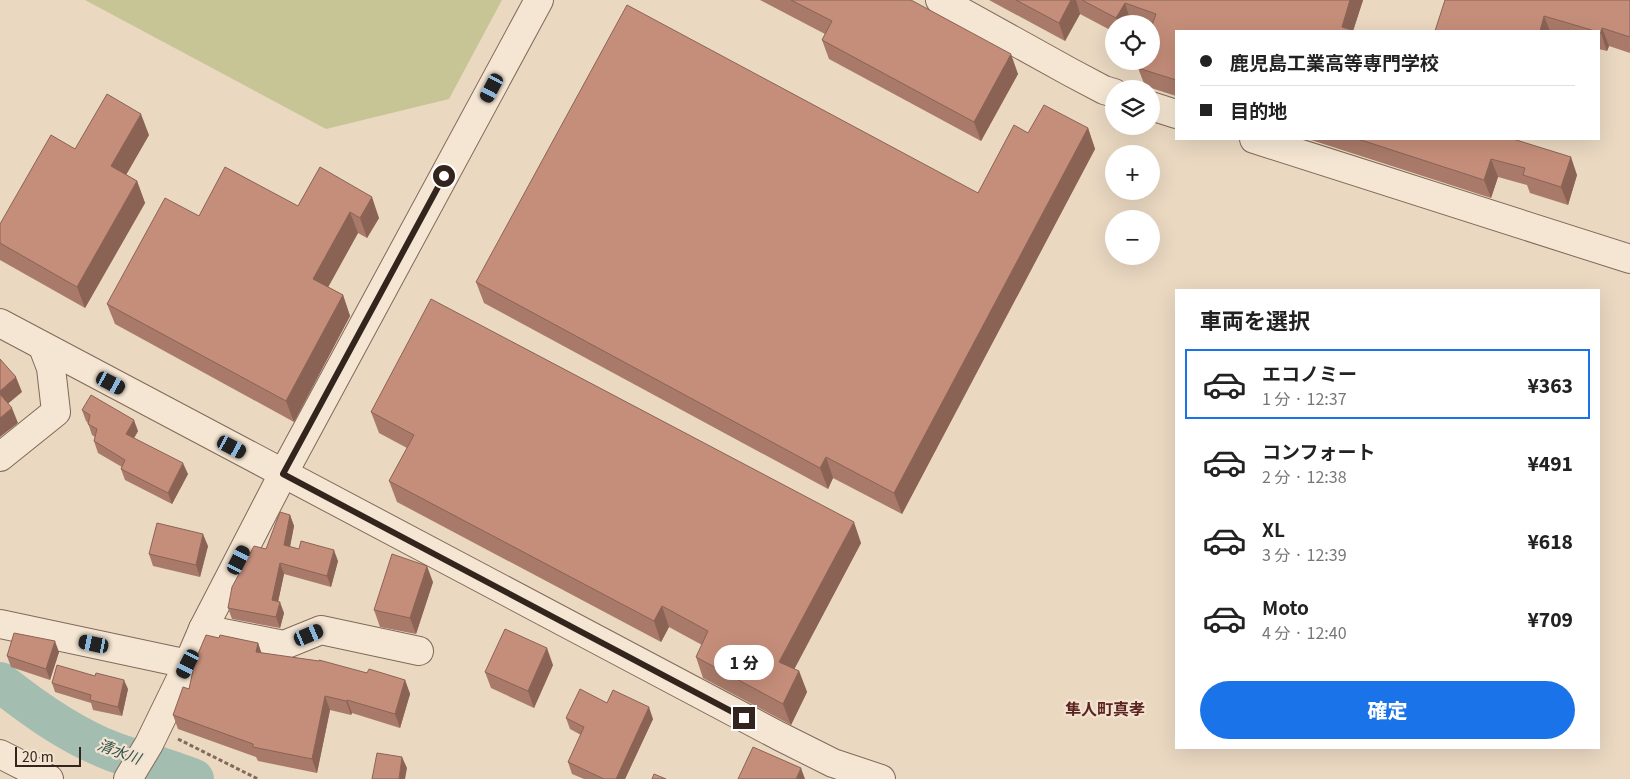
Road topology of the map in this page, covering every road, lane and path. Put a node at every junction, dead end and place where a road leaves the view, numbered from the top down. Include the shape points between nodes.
1 (539, 0) edge
2 (940, 0) edge
3 (1105, 89) edge
4 (1160, 109) edge
5 (1175, 114) edge
6 (1257, 140) edge
7 (1630, 259) edge
8 (0, 323) edge
9 (43, 347) junction
10 (0, 457) edge
11 (283, 474) junction
12 (0, 624) edge
13 (203, 629) junction
14 (419, 651) dead end
15 (188, 664) junction
16 (153, 736) junction
17 (0, 754) edge
18 (835, 771) edge
19 (49, 779) edge
20 (128, 779) edge
21 (258, 779) edge
22 (881, 779) edge

1 - 11 street
2 - 3 street
4 - 5 street
6 - 7 street
8 - 9 street
9 - 10 street via 51,368 56,412
9 - 11 street
11 - 13 street
11 - 18 street
12 - 15 street
13 - 14 street via 284,645 321,630
13 - 15 street
15 - 16 street
16 - 20 street
16 - 21 path
17 - 19 street
18 - 22 street

